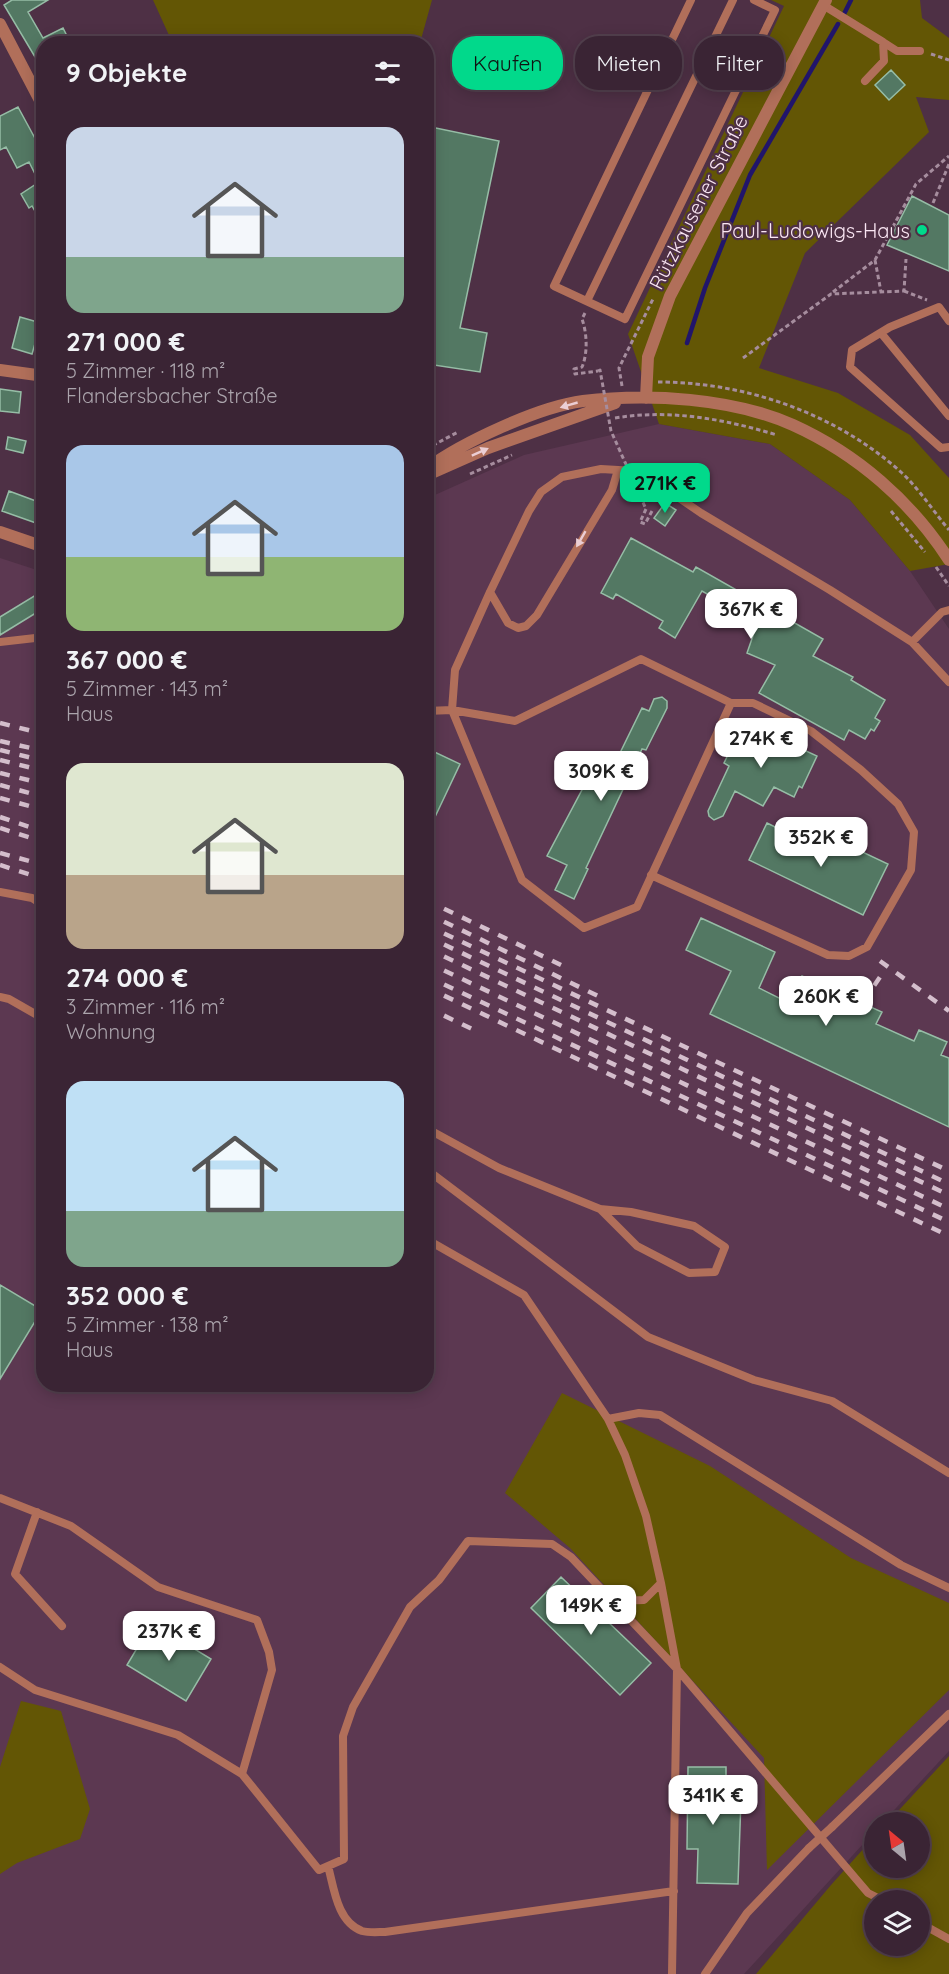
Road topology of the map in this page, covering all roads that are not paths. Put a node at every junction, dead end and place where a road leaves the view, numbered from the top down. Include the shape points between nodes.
1 (691, 0) edge
2 (733, 0) edge
3 (754, 0) edge
4 (825, 2) edge
5 (2, 32) edge
6 (883, 42) junction
7 (920, 51) road end
8 (865, 81) dead end
9 (36, 94) edge
10 (589, 302) junction
11 (949, 321) edge
12 (881, 333) junction
13 (0, 370) edge
14 (36, 375) edge
15 (646, 398) junction
16 (627, 399) junction
17 (949, 416) edge
18 (949, 447) edge
19 (434, 464) edge
20 (618, 470) junction
21 (434, 472) edge
22 (0, 532) edge
23 (36, 544) edge
24 (949, 560) edge
25 (490, 592) junction
26 (949, 610) edge
27 (36, 639) edge
28 (0, 642) edge
29 (912, 642) junction
30 (949, 682) edge
31 (731, 703) junction
32 (452, 710) junction
33 (434, 711) edge
34 (651, 875) junction
35 (0, 892) edge
36 (36, 901) edge
37 (0, 997) edge
38 (36, 1015) edge
39 (434, 1132) edge
40 (434, 1175) edge
41 (600, 1209) junction
42 (434, 1244) edge
43 (608, 1419) junction
44 (949, 1473) edge
45 (0, 1498) edge
46 (37, 1512) junction
47 (661, 1583) junction
48 (949, 1588) edge
49 (612, 1601) junction
50 (62, 1626) dead end
51 (0, 1667) edge
52 (677, 1669) junction
53 (949, 1714) edge
54 (242, 1774) junction
55 (328, 1866) junction
56 (865, 1890) edge
57 (674, 1891) junction
58 (930, 1929) edge
59 (949, 1940) edge
60 (672, 1974) edge
61 (705, 1974) edge

1 - 10 lane via 554,286
2 - 10 lane
3 - 10 lane via 776,10 625,319
4 - 6 lane
4 - 15 street, Rützkausener Straße via 670,296 648,357
5 - 9 street
6 - 7 lane via 897,51
6 - 8 lane via 884,61
11 - 12 lane via 939,307
12 - 17 lane
12 - 18 lane via 852,350 850,368 941,448
13 - 14 street
15 - 16 street
15 - 24 street via 721,405 794,426 846,455 891,489
16 -> 19 street via 582,402 510,424
21 -> 16 street via 506,441
20 - 25 lane via 561,477 542,492
20 -> 25 lane via 612,490 537,615 526,626 518,628 508,623
20 - 29 lane via 650,478
22 - 23 street
25 - 32 lane via 455,670
26 - 29 lane via 942,612
27 - 28 lane
29 - 30 lane
31 - 32 lane via 641,659 515,721
31 - 34 lane
31 - 34 lane via 753,703 812,731 898,804 914,832 911,870 867,947 849,956 828,955
32 - 33 lane
32 - 34 lane via 522,880 584,928 637,907
35 - 36 lane
37 - 38 lane
39 - 41 lane via 499,1168
40 - 44 lane via 648,1337 754,1380 832,1401
41 - 41 lane via 636,1246 689,1274 715,1272 724,1247 694,1226
42 - 43 lane via 524,1295
43 - 47 lane via 646,1516
43 - 48 lane via 639,1413 660,1415 901,1564
45 - 46 lane
46 - 50 lane via 15,1574
46 - 54 lane via 71,1526 159,1587 257,1620 272,1670
47 - 49 lane via 644,1600
47 - 52 lane
49 - 52 lane
49 - 55 lane via 571,1557 552,1544 468,1541 439,1580 410,1607 353,1707 343,1736 344,1859
51 - 54 lane via 35,1690 178,1735
52 - 56 lane
52 - 57 lane
53 - 61 lane, bridge via 747,1913
54 - 55 lane via 319,1870
55 - 57 lane via 342,1913 352,1926 364,1932
57 - 60 lane
58 - 59 lane

